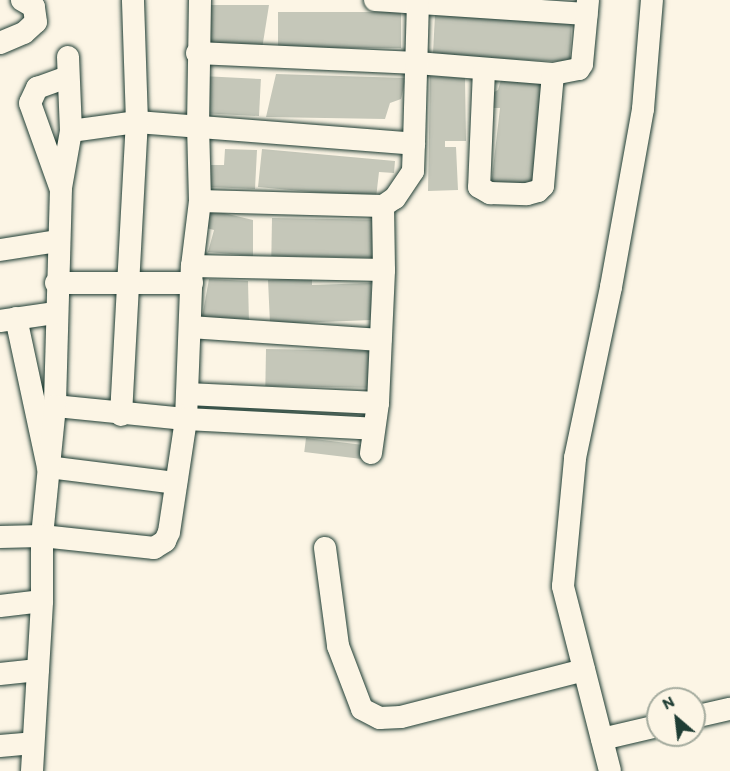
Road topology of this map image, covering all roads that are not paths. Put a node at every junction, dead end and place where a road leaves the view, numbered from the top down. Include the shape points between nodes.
1 (22, 0) edge
2 (133, 0) edge
3 (200, 0) edge
4 (375, 0) edge
5 (652, 0) edge
6 (418, 1) edge
7 (588, 7) edge
8 (0, 43) edge
9 (197, 53) junction
10 (417, 63) junction
11 (484, 70) junction
12 (553, 74) junction
13 (137, 122) junction
14 (198, 127) junction
15 (71, 130) junction
16 (414, 144) junction
17 (61, 188) junction
18 (200, 201) junction
19 (383, 206) junction
20 (58, 241) junction
21 (0, 250) edge
22 (384, 270) junction
23 (192, 274) junction
24 (56, 282) junction
25 (128, 282) junction
26 (55, 313) junction
27 (8, 320) edge
28 (190, 327) junction
29 (381, 340) junction
30 (188, 394) junction
31 (378, 402) junction
32 (55, 406) junction
33 (121, 415) junction
34 (186, 419) junction
35 (375, 429) junction
36 (371, 453) dead end
37 (48, 467) junction
38 (176, 483) junction
39 (42, 536) junction
40 (0, 537) edge
41 (325, 548) dead end
42 (42, 601) junction
43 (0, 606) edge
44 (38, 670) junction
45 (584, 670) junction
46 (0, 674) edge
47 (730, 709) edge
48 (706, 714) edge
49 (646, 729) edge
50 (602, 739) junction
51 (33, 743) junction
52 (0, 746) edge
53 (32, 771) edge
54 (610, 771) edge

1 - 8 street via 34,7 36,22 24,33
2 - 13 street
3 - 9 street
4 - 6 street
5 - 45 street via 643,109 575,458 567,518 562,586
6 - 7 street
6 - 10 street
7 - 12 street via 579,69
9 - 10 street
9 - 14 street
10 - 11 street
10 - 16 street
11 - 12 street
11 - 12 street via 479,187 490,193 527,194 543,186
13 - 14 street
13 - 15 street
13 - 25 street
14 - 16 street
14 - 18 street
15 - 17 street
15 - 17 street via 68,67 37,88 30,103
16 - 19 street via 413,171 400,193
17 - 20 street
18 - 19 street
18 - 23 street
19 - 22 street
20 - 21 street
20 - 24 street
22 - 23 street
22 - 29 street
23 - 25 street
23 - 28 street
24 - 25 street
24 - 26 street
25 - 33 street
26 - 27 street
26 - 32 street
27 - 37 street
28 - 29 street
28 - 30 street
29 - 31 street
30 - 31 street
30 - 34 street
31 - 35 street
32 - 33 street
32 - 37 street
33 - 34 street
34 - 35 street
34 - 38 street
35 - 36 street
37 - 38 street
37 - 39 street
38 - 39 street via 168,537 154,548
39 - 40 street
39 - 42 street
41 - 45 street via 338,646 362,709 380,718 401,717
42 - 43 street
42 - 44 street
44 - 46 street
44 - 51 street
45 - 50 street
47 - 48 street
49 - 50 street
50 - 54 street
51 - 52 street
51 - 53 street

